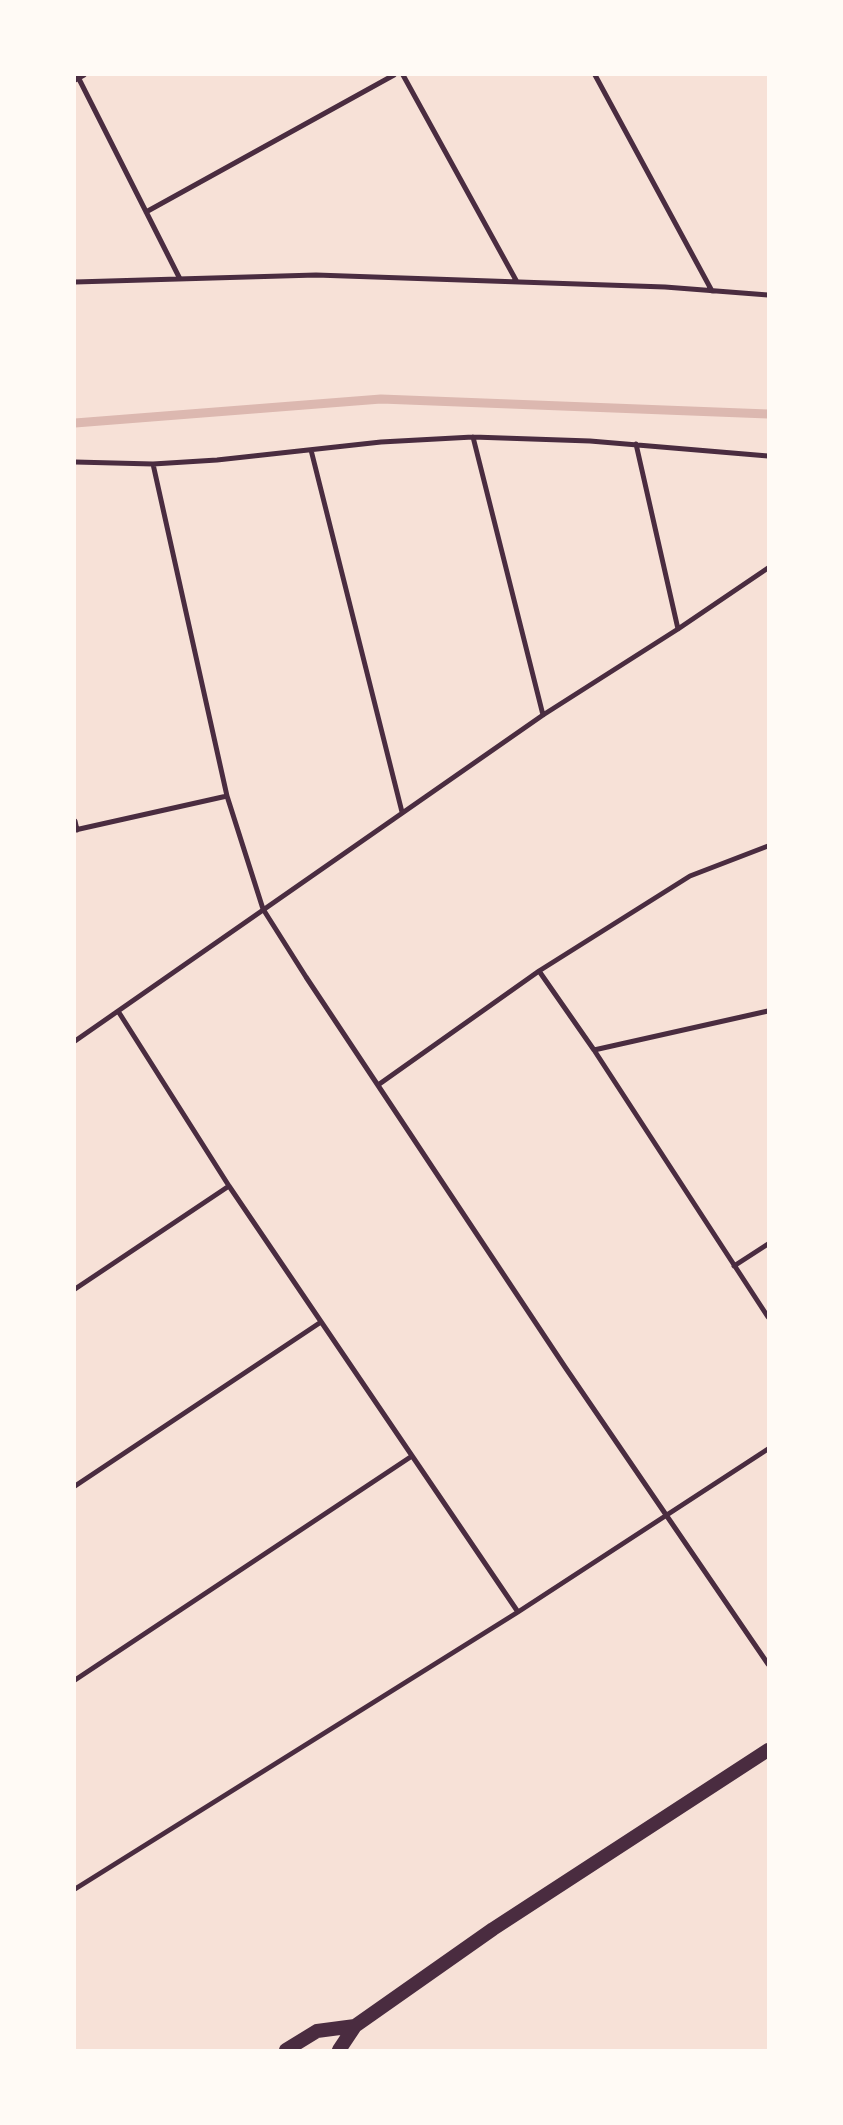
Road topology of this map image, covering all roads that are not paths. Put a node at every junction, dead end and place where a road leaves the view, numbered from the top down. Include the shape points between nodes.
1 (394, 75) edge
2 (403, 75) edge
3 (596, 75) edge
4 (78, 77) edge
5 (146, 212) junction
6 (180, 279) junction
7 (75, 282) edge
8 (517, 282) junction
9 (712, 291) junction
10 (768, 295) edge
11 (473, 436) junction
12 (636, 444) junction
13 (311, 450) junction
14 (768, 456) edge
15 (75, 462) edge
16 (153, 464) junction
17 (768, 568) edge
18 (678, 629) junction
19 (543, 715) junction
20 (227, 796) junction
21 (402, 812) junction
22 (75, 821) edge
23 (76, 830) edge
24 (768, 846) edge
25 (263, 909) junction
26 (539, 971) junction
27 (768, 1011) edge
28 (118, 1012) junction
29 (75, 1041) edge
30 (594, 1050) junction
31 (378, 1084) junction
32 (229, 1186) junction
33 (768, 1244) edge
34 (734, 1266) junction
35 (75, 1289) edge
36 (768, 1316) edge
37 (321, 1322) junction
38 (768, 1450) edge
39 (412, 1456) junction
40 (75, 1486) edge
41 (666, 1517) junction
42 (518, 1612) junction
43 (768, 1664) edge
44 (75, 1680) edge
45 (768, 1750) edge
46 (75, 1889) edge
47 (355, 2026) junction
48 (286, 2050) edge
49 (339, 2050) edge

1 - 5 street
2 - 8 street
3 - 9 street
4 - 5 street
5 - 6 street
6 - 7 street
6 - 8 street via 316,275
8 - 9 street
9 - 10 street
11 - 12 street
11 - 13 street
11 - 19 street
12 - 14 street
12 - 18 street
13 - 16 street
13 - 21 street
15 - 16 street
16 - 20 street
17 - 18 street
18 - 19 street
19 - 21 street
20 - 23 street
20 - 25 street
21 - 25 street
22 - 23 street
24 - 26 street via 690,876
25 - 28 street
25 - 31 street
26 - 30 street
26 - 31 street
27 - 30 street
28 - 29 street
28 - 32 street
30 - 34 street
31 - 41 street
32 - 35 street
32 - 37 street
33 - 34 street
34 - 36 street
37 - 39 street
37 - 40 street
38 - 41 street
39 - 42 street
39 - 44 street
41 - 42 street
41 - 43 street
42 - 46 street
45 - 47 highway via 493,1929
47 - 48 highway via 317,2031
47 - 49 highway

